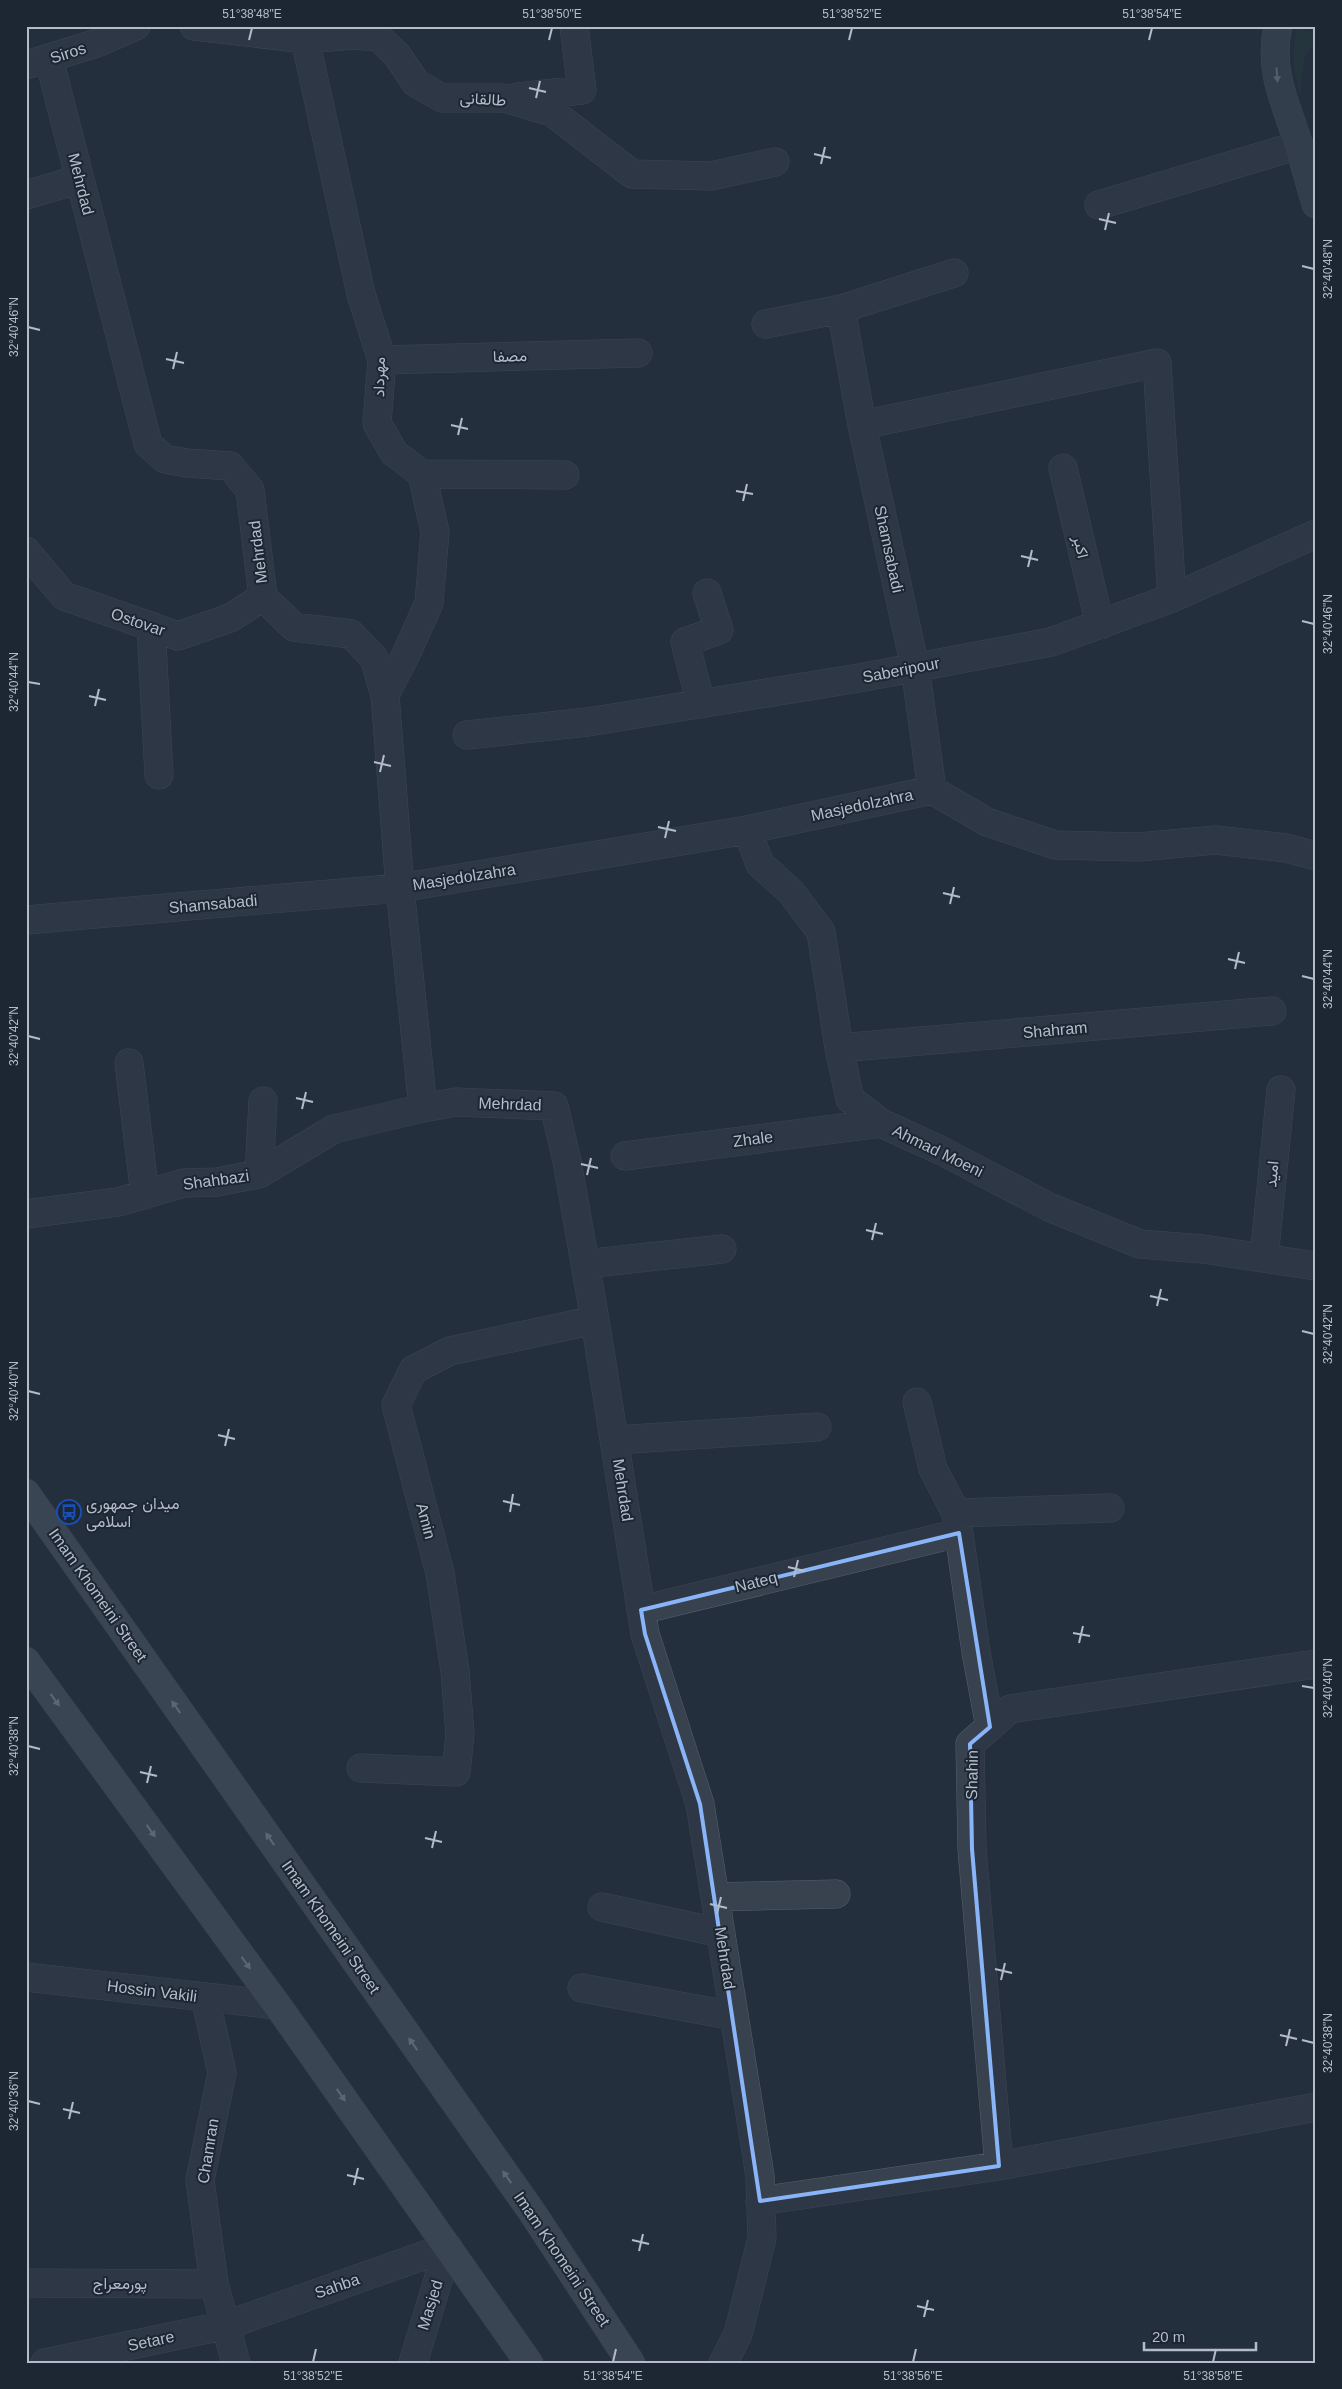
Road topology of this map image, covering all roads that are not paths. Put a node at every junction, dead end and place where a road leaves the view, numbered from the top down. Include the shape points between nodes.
1 (136, 26) edge
2 (194, 26) edge
3 (574, 26) edge
4 (1278, 26) edge
5 (305, 32) edge
6 (38, 62) edge
7 (504, 98) junction
8 (1307, 142) edge
9 (775, 162) dead end
10 (80, 179) junction
11 (26, 195) edge
12 (1316, 204) edge
13 (1098, 205) dead end
14 (954, 273) dead end
15 (841, 309) junction
16 (766, 324) dead end
17 (638, 353) dead end
18 (382, 360) junction
19 (862, 425) junction
20 (1063, 468) dead end
21 (422, 474) junction
22 (565, 475) dead end
23 (1316, 534) edge
24 (26, 551) edge
25 (706, 593) dead end
26 (263, 597) junction
27 (1172, 598) junction
28 (1100, 625) junction
29 (151, 626) junction
30 (915, 668) junction
31 (385, 694) junction
32 (701, 704) junction
33 (467, 735) dead end
34 (159, 775) dead end
35 (932, 790) junction
36 (747, 830) junction
37 (1316, 856) edge
38 (400, 888) junction
39 (26, 920) edge
40 (1272, 1011) dead end
41 (839, 1048) junction
42 (129, 1063) dead end
43 (1280, 1090) dead end
44 (263, 1100) dead end
45 (423, 1108) junction
46 (881, 1122) junction
47 (625, 1156) dead end
48 (259, 1174) junction
49 (145, 1195) junction
50 (26, 1214) edge
51 (722, 1250) dead end
52 (1264, 1258) junction
53 (585, 1264) junction
54 (1316, 1266) edge
55 (595, 1320) junction
56 (917, 1402) dead end
57 (817, 1426) dead end
58 (615, 1440) junction
59 (26, 1494) edge
60 (1110, 1508) dead end
61 (958, 1523) junction
62 (641, 1610) junction
63 (26, 1660) edge
64 (1316, 1664) edge
65 (990, 1727) junction
66 (361, 1768) dead end
67 (836, 1894) dead end
68 (715, 1897) junction
69 (602, 1907) dead end
70 (721, 1933) junction
71 (26, 1977) edge
72 (582, 1988) dead end
73 (205, 1997) junction
74 (277, 2005) junction
75 (734, 2016) junction
76 (1316, 2107) edge
77 (999, 2166) junction
78 (760, 2201) junction
79 (448, 2247) junction
80 (26, 2282) edge
81 (214, 2284) junction
82 (227, 2325) junction
83 (76, 2360) edge
84 (45, 2363) edge
85 (236, 2363) edge
86 (413, 2363) edge
87 (529, 2363) edge
88 (631, 2363) edge
89 (723, 2363) edge

1 - 6 street, Siros via 97,43
2 - 5 street, طالقانی
3 - 7 street via 582,90
4 -> 8 street via 1275,41 1277,83
5 - 7 street, طالقانی via 378,37 397,56 416,83 442,98
5 - 18 street, مهرداد via 361,294
6 - 10 street, Mehrdad
7 - 9 street, طالقانی via 552,112 632,174 710,176
8 - 12 street
8 - 13 street
10 - 11 street
10 - 26 street, Mehrdad via 148,444 165,458 230,466 250,490
14 - 15 street
15 - 16 street
15 - 19 street, Shamsabadi
17 - 18 street, مصفا
18 - 21 street, مهرداد via 377,423 394,453
19 - 27 street via 1157,362
19 - 30 street, Shamsabadi
20 - 28 street, اکبر
21 - 22 street
21 - 31 street via 435,532 429,603
23 - 27 street, Saberipour
24 - 29 street, Ostovar via 64,596
25 - 32 street via 719,630 684,642
26 - 29 street, Ostovar via 230,618 178,636
26 - 31 street, Mehrdad via 294,627 351,634 374,658
27 - 28 street, Saberipour
28 - 30 street, Saberipour via 1051,642
29 - 34 street
30 - 32 street, Saberipour
30 - 35 street, Shamsabadi
31 - 38 street, Mehrdad
32 - 33 street, Saberipour via 588,722
35 - 36 street, Masjedolzahra
35 - 37 street, Masjedolzahra via 988,822 1055,845 1139,848 1215,840 1286,848
36 - 38 street, Masjedolzahra
36 - 41 street, Ahmad Moeni via 760,864 791,892 821,932
38 - 39 street, Shamsabadi
38 - 45 street, Mehrdad
40 - 41 street, Shahram
41 - 46 street, Ahmad Moeni via 850,1099
42 - 49 street
43 - 52 street, امید
44 - 48 street
45 - 48 street, Shahbazi via 334,1129
45 - 53 street, Mehrdad via 456,1102 554,1106
46 - 47 street, Zhale
46 - 52 street, Ahmad Moeni via 1049,1207 1140,1244
48 - 49 street, Shahbazi via 217,1182 184,1183
49 - 50 street, Shahbazi via 118,1202
51 - 53 street
52 - 54 street, Ahmad Moeni
53 - 55 street, Mehrdad
55 - 58 street, Mehrdad
55 - 66 street, Amin via 450,1352 413,1370 396,1405 440,1573 455,1671 460,1734 456,1772
56 - 61 street via 933,1469
57 - 58 street
58 - 62 street, Mehrdad
88 -> 59 main road, Imam Khomeini Street via 532,2212
60 - 61 street, Nateq
61 - 62 street, Nateq
61 - 65 street
62 - 68 street, Mehrdad via 644,1634 700,1804
63 -> 74 main road
64 - 65 street, Shahin via 1010,1709
65 - 77 street, Shahin via 970,1744 972,1849
67 - 68 street
68 - 70 street, Mehrdad
69 - 70 street
70 - 75 street, Mehrdad
71 - 73 street, Hossin Vakili
72 - 75 street
73 - 74 street, Hossin Vakili
73 - 81 street, Chamran via 222,2073 200,2180
74 -> 79 main road
75 - 78 street, Mehrdad via 760,2176
76 - 77 street
77 - 78 street
78 - 89 street, Mehrdad via 762,2238 738,2334
79 - 82 street, Sahba
79 - 86 street, Masjed
79 - 87 main road
80 - 81 street, پورمعراج
81 - 82 street, Chamran
82 - 83 street, Setare
82 - 85 street, Chamran
83 - 84 street, Setare

